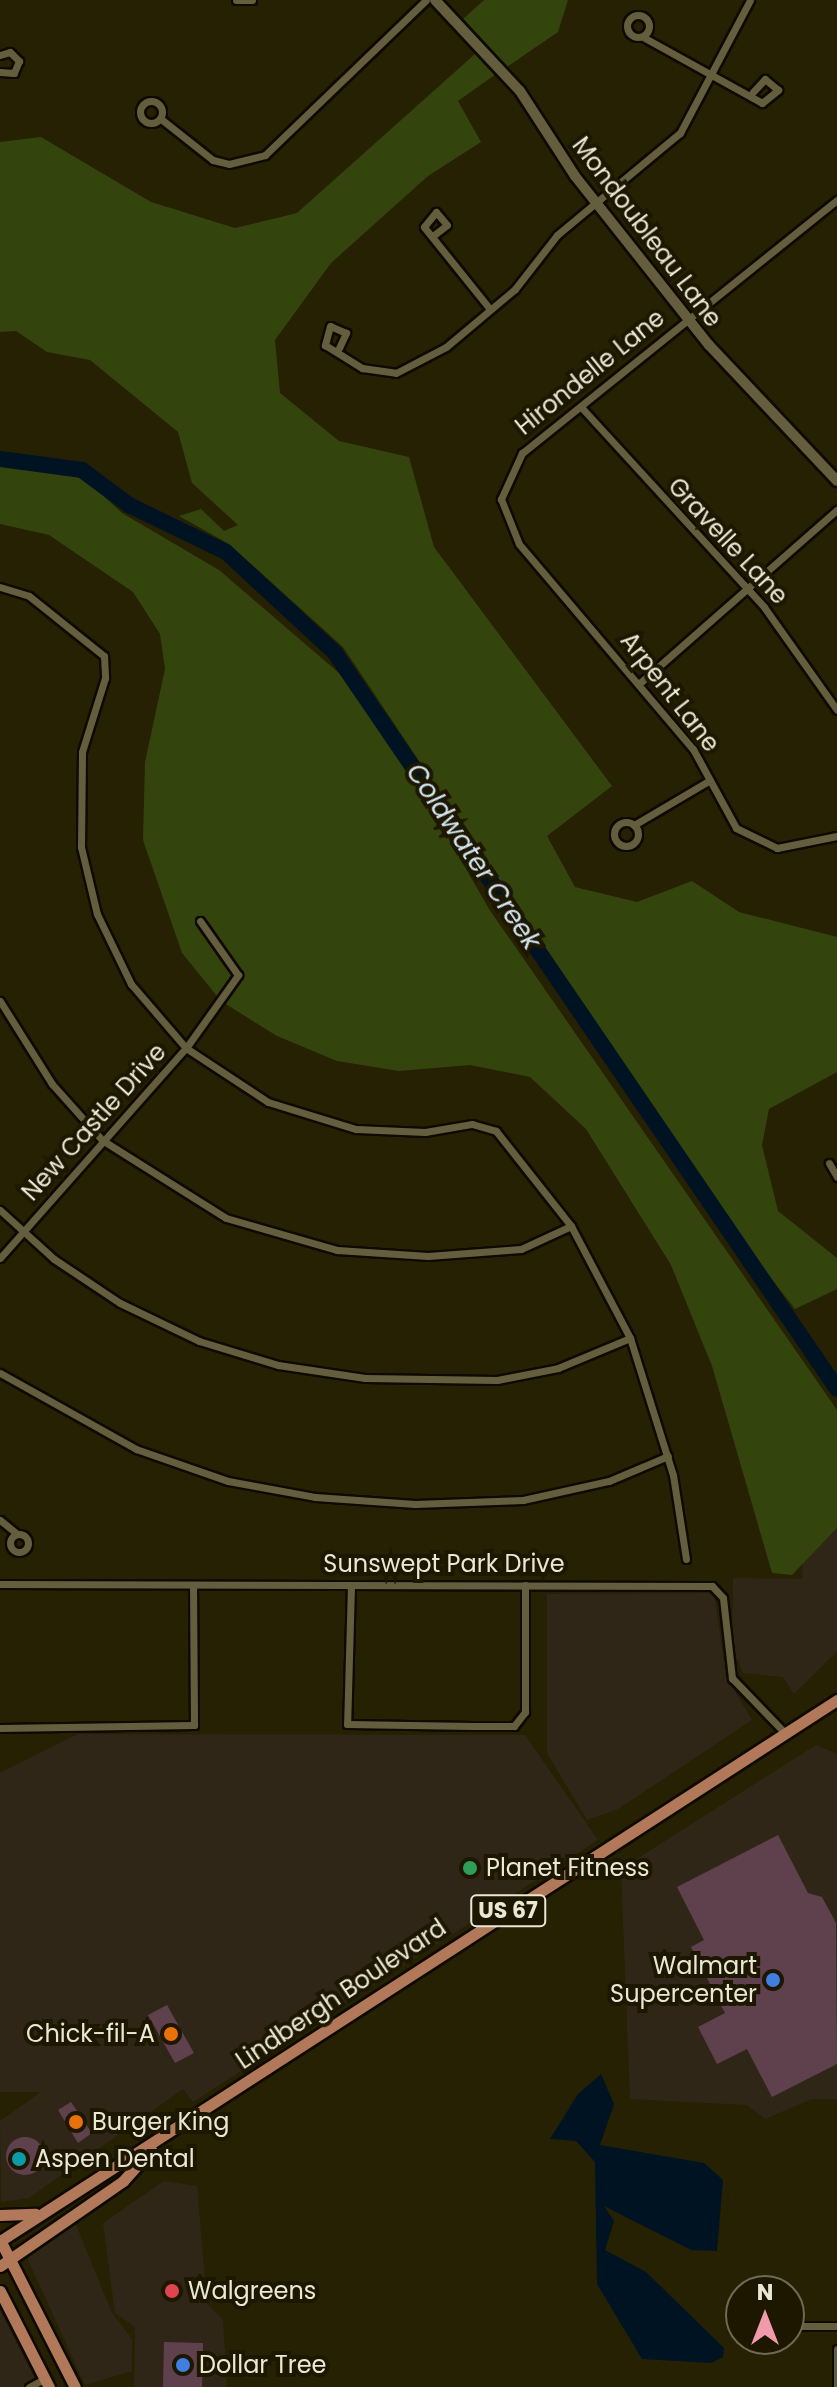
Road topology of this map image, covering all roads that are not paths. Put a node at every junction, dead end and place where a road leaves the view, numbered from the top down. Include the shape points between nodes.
1 (236, 0) edge
2 (252, 0) edge
3 (426, 0) edge
4 (435, 0) edge
5 (750, 0) edge
6 (643, 37) dead end
7 (0, 55) edge
8 (0, 72) edge
9 (712, 76) junction
10 (753, 92) dead end
11 (161, 119) dead end
12 (837, 200) edge
13 (597, 203) junction
14 (434, 235) dead end
15 (490, 309) junction
16 (688, 319) junction
17 (339, 348) dead end
18 (581, 407) junction
19 (837, 481) edge
20 (501, 499) joint
21 (837, 510) edge
22 (0, 587) edge
23 (746, 587) junction
24 (641, 682) junction
25 (837, 710) edge
26 (710, 780) junction
27 (634, 825) dead end
28 (837, 836) edge
29 (200, 921) dead end
30 (0, 1001) edge
31 (186, 1048) junction
32 (102, 1140) junction
33 (829, 1163) dead end
34 (837, 1177) edge
35 (0, 1210) edge
36 (571, 1226) junction
37 (23, 1233) junction
38 (0, 1258) edge
39 (630, 1338) junction
40 (0, 1373) edge
41 (668, 1456) junction
42 (0, 1520) edge
43 (17, 1534) dead end
44 (686, 1559) dead end
45 (0, 1584) edge
46 (193, 1585) junction
47 (351, 1585) junction
48 (525, 1585) junction
49 (837, 1700) edge
50 (0, 1728) edge
51 (785, 1733) junction
52 (154, 2147) junction
53 (39, 2213) junction
54 (0, 2215) edge
55 (0, 2240) edge
56 (5, 2263) edge
57 (0, 2291) edge
58 (805, 2326) edge
59 (837, 2326) edge
60 (837, 2349) edge
61 (46, 2383) edge
62 (29, 2387) edge
63 (75, 2387) edge
64 (837, 2387) edge

1 - 2 street
3 - 11 street via 265,155 229,164 213,160
4 - 13 street, Mondoubleau Lane via 520,91
5 - 9 street
6 - 9 street
7 - 8 street via 10,52 19,61 14,73
9 - 10 street
9 - 13 street via 680,133
12 - 16 street, Hirondelle Lane
13 - 15 street
13 - 16 street, Mondoubleau Lane
14 - 15 street
15 - 17 street via 446,347 396,373 362,368
16 - 18 street, Hirondelle Lane
16 - 19 street, Mondoubleau Lane
18 - 20 street, Hirondelle Lane via 513,462
18 - 23 street, Gravelle Lane
20 - 24 street, Arpent Lane via 519,544
21 - 23 street
22 - 31 street via 29,596 104,656 105,678 80,774 85,870 131,984
23 - 24 street
23 - 25 street, Gravelle Lane
24 - 26 street, Arpent Lane
26 - 27 street
26 - 28 street, Arpent Lane via 736,828 759,846 807,846
29 - 31 street, New Castle Drive via 238,975
30 - 32 street via 52,1084
31 - 32 street, New Castle Drive
31 - 36 street via 268,1102 311,1118 378,1131 486,1126 523,1160
32 - 36 street via 226,1218 337,1250 483,1255 538,1243
32 - 37 street, New Castle Drive
33 - 34 street
35 - 37 street
36 - 39 street
37 - 38 street, New Castle Drive
37 - 39 street via 79,1278 163,1325 306,1370 365,1378 521,1378
39 - 41 street
40 - 41 street via 136,1449 242,1484 315,1497 415,1504 523,1500 609,1481
41 - 44 street
42 - 43 street
45 - 46 street, Sunswept Park Drive
46 - 47 street, Sunswept Park Drive
46 - 50 street via 194,1725
47 - 48 street, Sunswept Park Drive
47 - 48 street via 347,1724 521,1721
48 - 51 street, Sunswept Park Drive via 712,1586 723,1598 732,1678
49 - 51 main road, Lindbergh Boulevard / US 67
51 - 52 main road, Lindbergh Boulevard / US 67
52 - 53 main road, Lindbergh Boulevard / US 67 via 109,2165
52 - 56 main road, Lindbergh Boulevard / US 67 via 123,2181
53 - 54 main road
53 - 55 main road, US 67
55 - 56 main road
56 - 63 main road
57 - 61 main road
58 - 59 street
60 - 64 street
61 - 62 street

